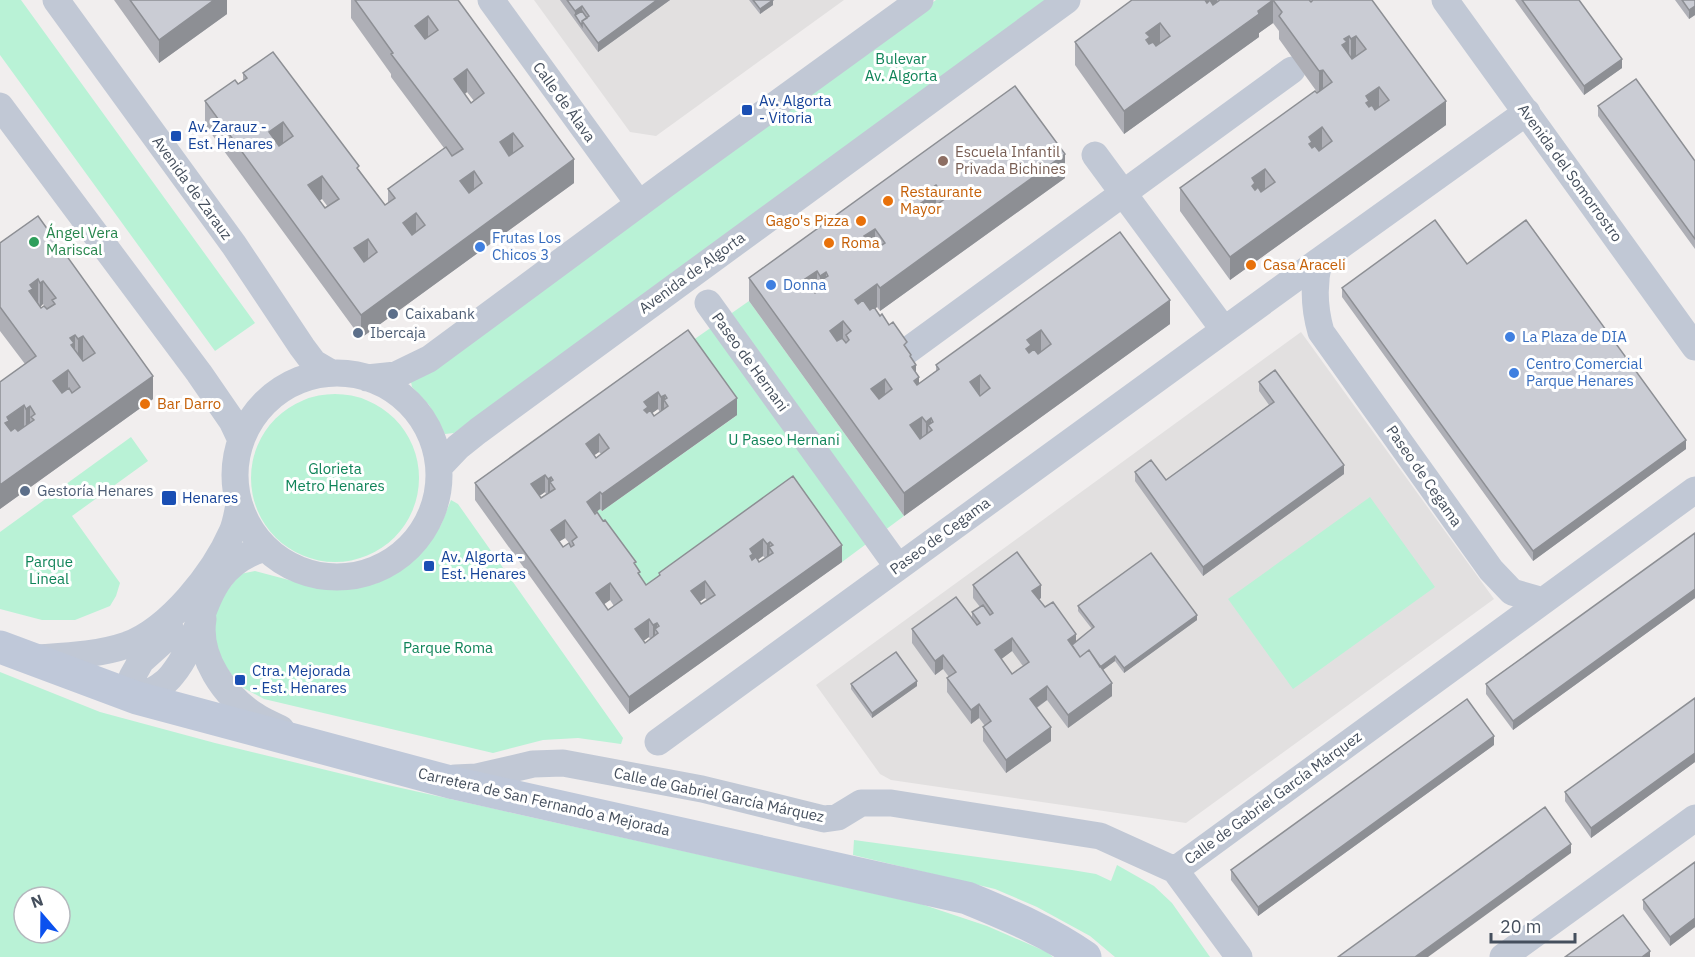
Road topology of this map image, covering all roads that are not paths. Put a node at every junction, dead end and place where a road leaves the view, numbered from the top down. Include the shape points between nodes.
1 (56, 0) edge
2 (490, 0) edge
3 (920, 0) edge
4 (1067, 0) edge
5 (1445, 0) edge
6 (1292, 70) edge
7 (0, 106) edge
8 (1527, 112) junction
9 (1095, 155) dead end
10 (1123, 194) junction
11 (639, 204) junction
12 (1319, 261) junction
13 (708, 303) dead end
14 (1224, 330) junction
15 (1695, 347) edge
16 (907, 351) edge
17 (331, 373) junction
18 (368, 378) junction
19 (241, 440) junction
20 (439, 467) junction
21 (1695, 490) edge
22 (239, 505) junction
23 (265, 548) junction
24 (898, 567) junction
25 (197, 600) junction
26 (1543, 601) junction
27 (14, 653) edge
28 (134, 697) junction
29 (658, 742) dead end
30 (317, 746) junction
31 (436, 778) junction
32 (1695, 818) edge
33 (1175, 870) junction
34 (1085, 957) edge
35 (1239, 957) edge
36 (1503, 957) edge

1 - 17 street, Avenida de Zarauz via 234,245 302,347 314,363
2 - 11 street, Calle de Álava
3 - 11 street
4 - 20 street, Avenida de Algorta via 478,431
5 - 8 street, Avenida del Somorrostro
6 - 10 street
7 - 19 street via 232,421
8 - 12 street, Paseo de Cegama
8 - 15 street, Avenida del Somorrostro
9 - 10 street
10 - 14 street
10 - 16 street
11 - 18 street via 429,359 396,375
12 - 14 street, Paseo de Cegama
12 - 26 street, Paseo de Cegama via 1315,312 1321,333 1491,570 1512,592
13 - 24 street, Paseo de Hernani
14 - 24 street, Paseo de Cegama
17 - 18 street
17 - 19 street via 302,379 276,393 255,414
18 - 20 street via 401,395 422,417 435,445
19 - 22 street via 235,472
20 - 23 street via 437,496 427,523 416,541 382,567 363,574 321,576 281,561
21 - 26 street, Calle de Gabriel García Márquez
22 - 23 street via 249,528
22 - 25 street via 233,530
23 - 25 street via 233,563
24 - 29 street, Paseo de Cegama
25 - 27 street via 127,645 75,656
25 - 28 street via 141,661 132,676
25 - 30 street via 206,656 226,689 254,715
26 - 33 street, Calle de Gabriel García Márquez
27 - 28 street, Carretera de San Fernando a Mejorada
28 - 30 street, Carretera de San Fernando a Mejorada
30 - 31 street, Carretera de San Fernando a Mejorada
31 - 33 street, Calle de Gabriel García Márquez via 477,777 533,764 564,763 702,789 824,819 838,817 861,803 891,803 1100,836
31 - 34 street, Carretera de San Fernando a Mejorada via 967,898 1017,918
32 - 36 street
33 - 35 street

